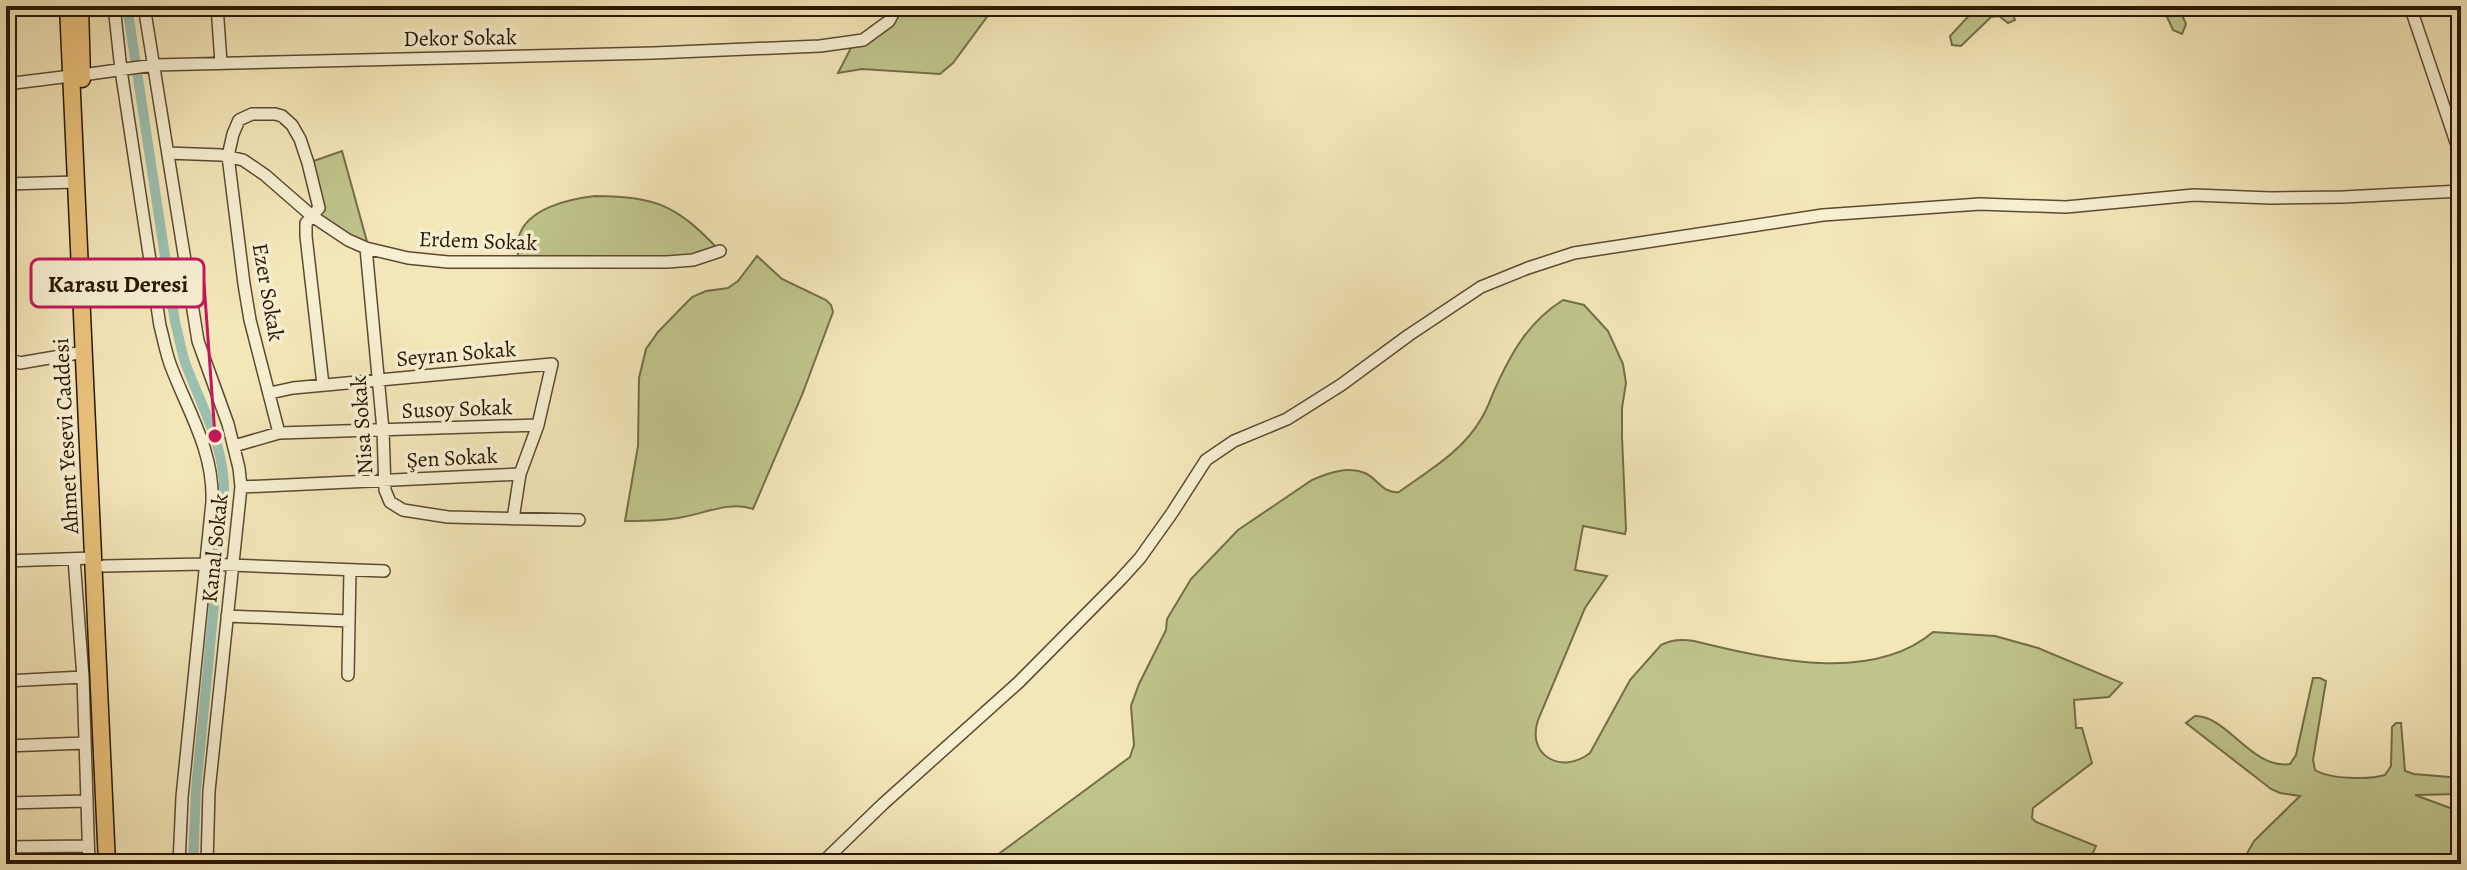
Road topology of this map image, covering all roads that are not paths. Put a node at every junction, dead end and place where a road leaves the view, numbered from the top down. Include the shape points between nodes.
1 (68, 6) edge
2 (80, 6) edge
3 (114, 6) edge
4 (144, 6) edge
5 (217, 6) edge
6 (897, 6) edge
7 (2410, 6) edge
8 (221, 63) junction
9 (154, 65) junction
10 (121, 70) junction
11 (76, 76) junction
12 (6, 84) edge
13 (6, 111) edge
14 (168, 153) junction
15 (228, 156) junction
16 (2461, 157) edge
17 (76, 182) junction
18 (8, 184) edge
19 (2461, 191) edge
20 (312, 216) junction
21 (366, 248) junction
22 (720, 251) dead end
23 (6, 352) edge
24 (84, 352) junction
25 (378, 380) junction
26 (323, 385) junction
27 (270, 393) junction
28 (538, 425) junction
29 (383, 430) junction
30 (279, 433) junction
31 (234, 446) junction
32 (520, 474) junction
33 (384, 480) junction
34 (241, 487) junction
35 (513, 519) junction
36 (579, 520) dead end
37 (74, 559) junction
38 (6, 561) edge
39 (98, 562) junction
40 (204, 564) junction
41 (232, 566) junction
42 (350, 570) junction
43 (384, 571) dead end
44 (227, 616) junction
45 (349, 621) junction
46 (348, 675) dead end
47 (83, 677) junction
48 (6, 681) edge
49 (85, 743) junction
50 (6, 746) edge
51 (87, 801) junction
52 (6, 803) edge
53 (88, 846) junction
54 (6, 847) edge
55 (89, 864) edge
56 (107, 864) edge
57 (118, 864) edge
58 (179, 864) edge
59 (207, 864) edge
60 (821, 864) edge

1 - 11 highway, Ahmet Yesevi Caddesi
2 - 11 highway, Ahmet Yesevi Caddesi
3 - 10 street
4 - 9 street, Kanal Sokak
5 - 8 street
6 - 8 street, Dekor Sokak via 889,21 863,40 820,46
7 - 16 street
8 - 9 street, Dekor Sokak
9 - 10 street, Dekor Sokak
9 - 14 street, Kanal Sokak
10 - 11 street, Dekor Sokak
10 - 40 street via 160,326 211,472
11 - 12 street, Dekor Sokak
11 - 17 highway, Ahmet Yesevi Caddesi
11 - 39 highway, Ahmet Yesevi Caddesi
13 - 18 street
14 - 15 street, Erdem Sokak
14 - 31 street, Kanal Sokak via 198,341
15 - 20 street, Erdem Sokak via 252,165
15 - 20 street via 236,126 245,116 275,114 288,120 300,139 313,183 319,208
15 - 27 street, Ezer Sokak via 250,320
17 - 18 street
17 - 24 highway, Ahmet Yesevi Caddesi
19 - 60 street via 2343,197 2194,195 2066,207 1980,204 1823,215 1574,253 1481,287 1287,419 1234,441 1206,460 1121,579 1019,682
20 - 21 street, Erdem Sokak
20 - 26 street via 306,236
21 - 22 street, Erdem Sokak via 448,262 684,262
21 - 25 street, Nisa Sokak
23 - 24 street via 20,363
24 - 39 highway, Ahmet Yesevi Caddesi
25 - 26 street, Seyran Sokak
25 - 28 street, Seyran Sokak via 552,364
25 - 29 street, Nisa Sokak
26 - 27 street, Seyran Sokak
27 - 30 street, Ezer Sokak
28 - 29 street, Susoy Sokak
28 - 32 street
29 - 30 street, Susoy Sokak
29 - 33 street, Nisa Sokak
30 - 31 street, Susoy Sokak
31 - 34 street, Kanal Sokak
32 - 33 street, Şen Sokak
32 - 35 street
33 - 34 street, Şen Sokak
33 - 35 street, Nisa Sokak via 390,502 403,510
34 - 41 street, Kanal Sokak
35 - 36 street, Nisa Sokak
37 - 38 street
37 - 39 street
37 - 47 street
39 - 40 street
39 - 56 highway, Ahmet Yesevi Caddesi
39 - 57 highway, Ahmet Yesevi Caddesi
40 - 41 street
40 - 58 street
41 - 42 street
41 - 44 street, Kanal Sokak
42 - 43 street
42 - 45 street
44 - 45 street
44 - 59 street, Kanal Sokak
45 - 46 street
47 - 48 street
47 - 49 street
49 - 50 street
49 - 51 street
51 - 52 street
51 - 53 street
53 - 54 street
53 - 55 street

